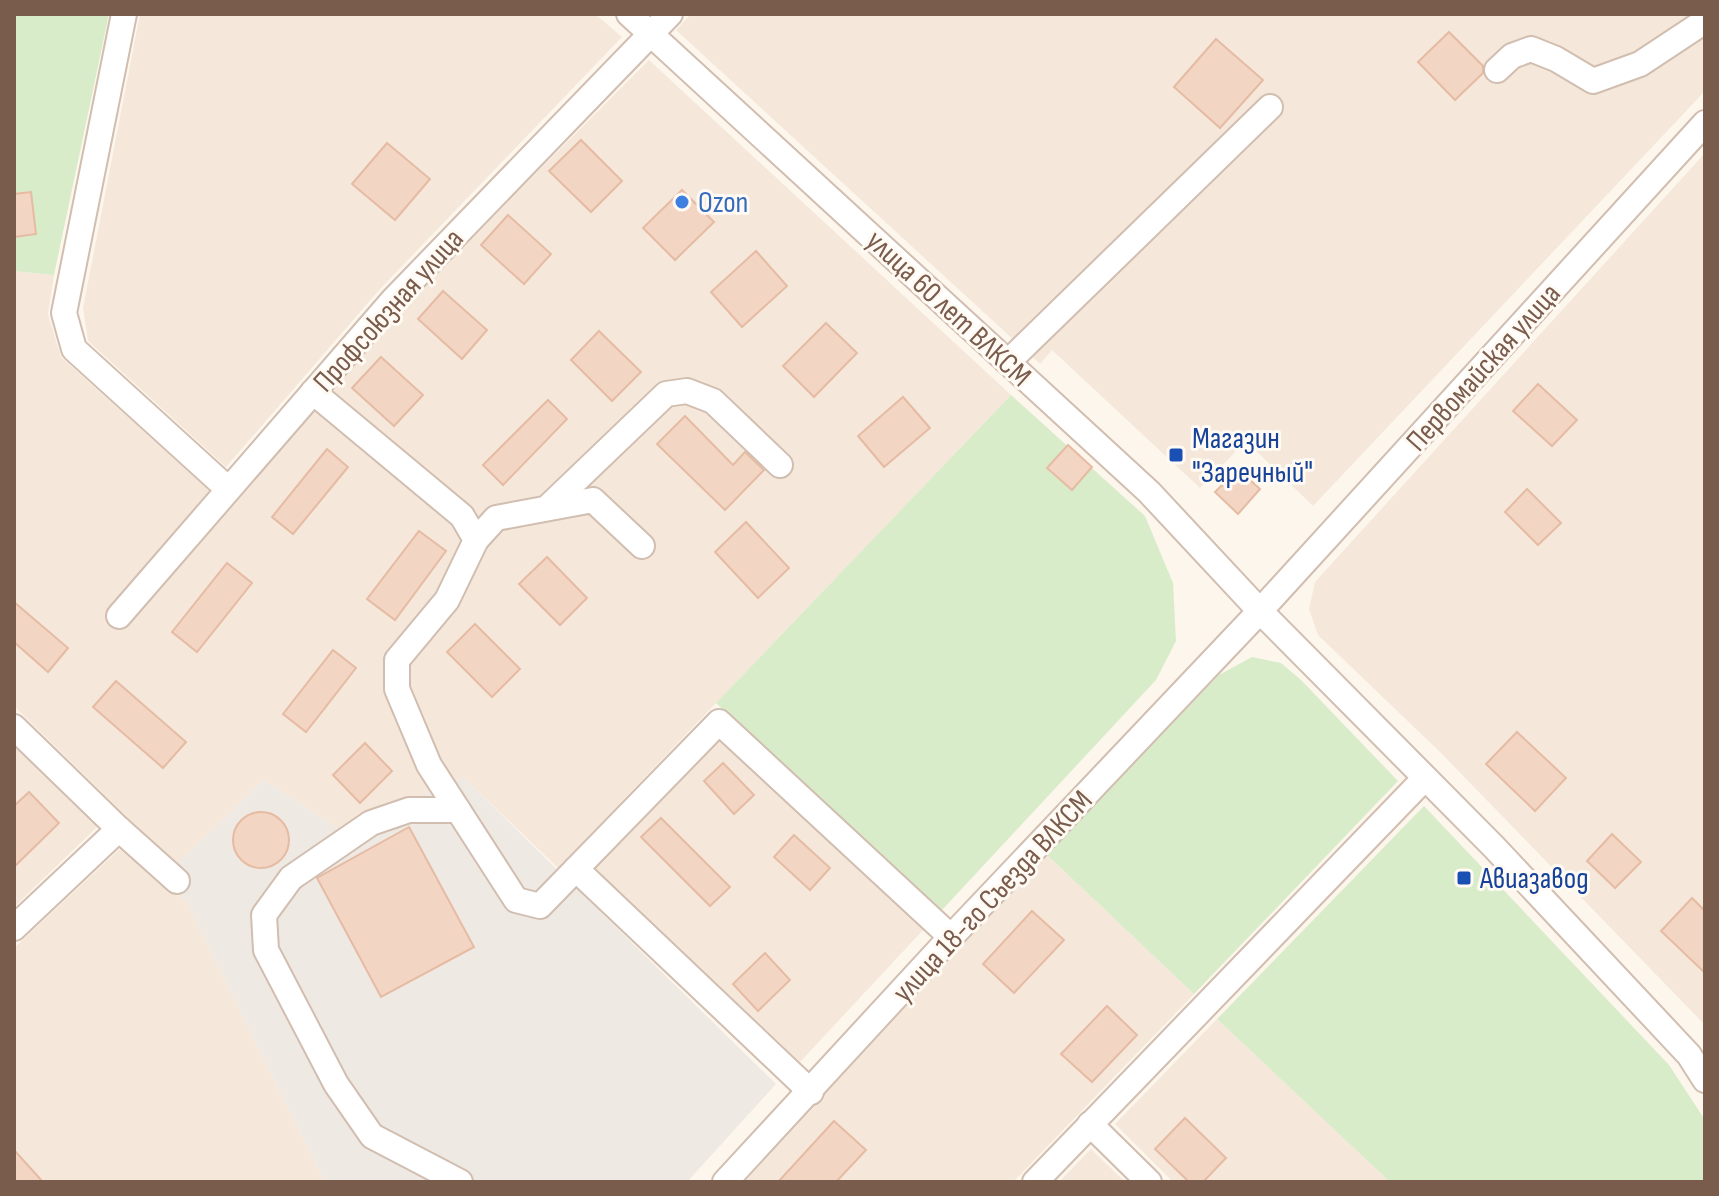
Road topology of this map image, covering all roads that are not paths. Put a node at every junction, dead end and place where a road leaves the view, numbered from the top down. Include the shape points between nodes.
1 (124, 14) edge
2 (629, 14) edge
3 (670, 14) edge
4 (1705, 21) edge
5 (652, 34) junction
6 (1497, 70) dead end
7 (1270, 107) dead end
8 (1705, 123) edge
9 (1008, 362) junction
10 (313, 392) junction
11 (780, 465) dead end
12 (228, 489) junction
13 (547, 508) junction
14 (476, 540) junction
15 (642, 546) dead end
16 (1260, 611) junction
17 (119, 616) dead end
18 (14, 727) edge
19 (1425, 778) junction
20 (458, 810) junction
21 (119, 829) junction
22 (576, 869) junction
23 (177, 881) dead end
24 (14, 928) edge
25 (951, 937) junction
26 (1705, 1080) edge
27 (811, 1092) junction
28 (1090, 1124) junction
29 (460, 1182) edge
30 (725, 1182) edge
31 (1035, 1182) edge
32 (1149, 1182) edge

1 - 12 street via 64,313 74,349
2 - 5 street, улица 60 лет ВЛКСМ
3 - 5 street, Профсоюзная улица
4 - 6 street via 1640,64 1593,81 1531,49 1512,56
5 - 9 street, улица 60 лет ВЛКСМ
5 - 10 street, Профсоюзная улица via 393,300
7 - 9 street
8 - 16 street, Первомайская улица
9 - 16 street, улица 60 лет ВЛКСМ via 1149,492
10 - 12 street, Профсоюзная улица
10 - 14 street via 462,516
11 - 13 street via 713,401 687,391 666,394
12 - 17 street, Профсоюзная улица
13 - 14 street via 496,518
13 - 15 street via 593,500
14 - 20 street via 447,600 397,660 397,689 429,765
16 - 19 street, улица 60 лет ВЛКСМ
16 - 25 street, улица 18-го Съезда ВЛКСМ
18 - 21 street
19 - 26 street, улица 60 лет ВЛКСМ via 1689,1055
19 - 28 street
20 - 22 street via 516,900 540,906
20 - 29 street via 409,810 371,823 291,878 264,915 266,950 336,1084 372,1136
21 - 23 street
21 - 24 street
22 - 25 street via 719,722
22 - 27 street
25 - 27 street, улица 18-го Съезда ВЛКСМ
27 - 30 street, улица 18-го Съезда ВЛКСМ
28 - 31 street
28 - 32 street

